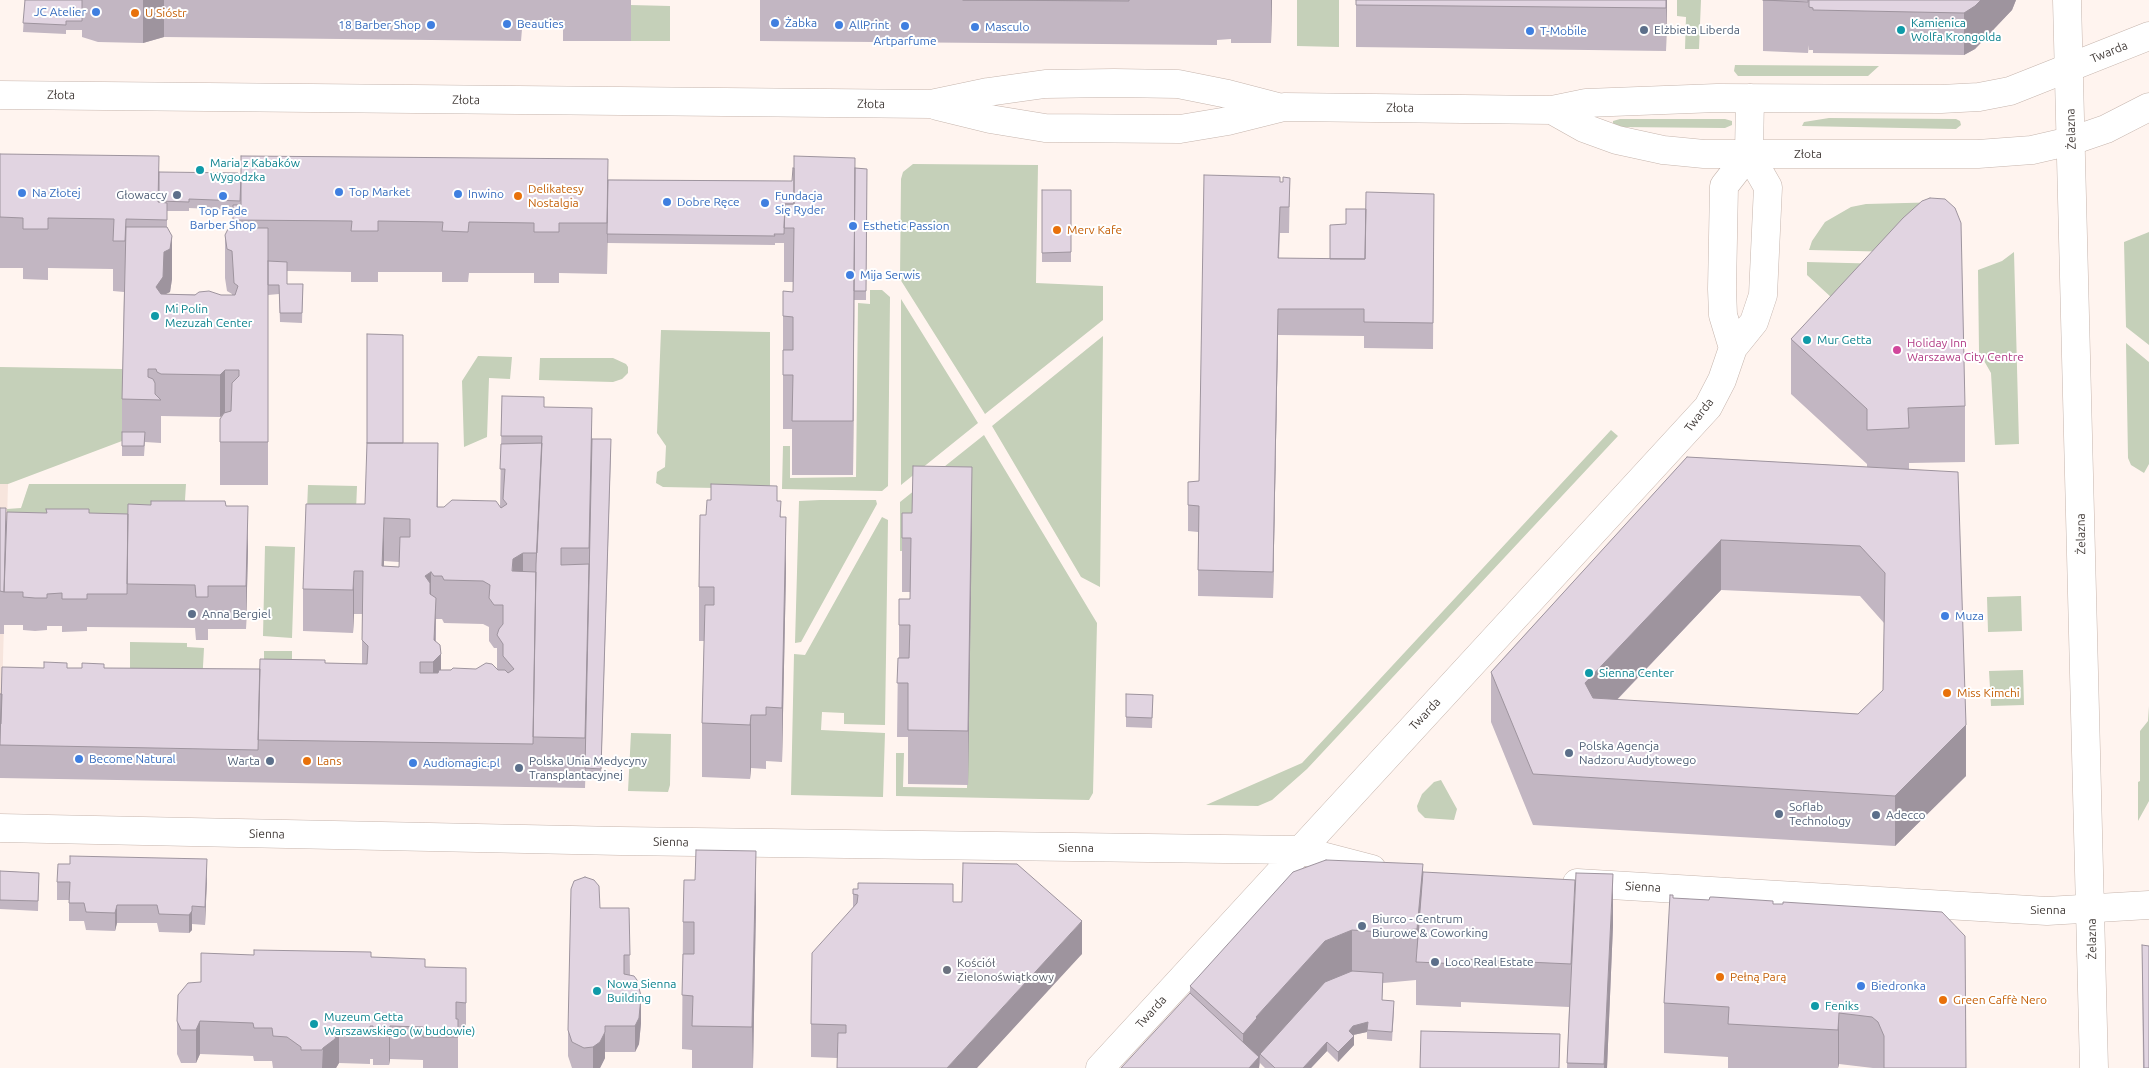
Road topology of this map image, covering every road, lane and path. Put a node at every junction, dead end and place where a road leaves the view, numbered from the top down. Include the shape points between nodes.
1 (2068, 0) edge
2 (2149, 36) edge
3 (2069, 68) junction
4 (0, 95) edge
5 (1750, 98) junction
6 (931, 104) junction
7 (1278, 107) junction
8 (2149, 107) edge
9 (1552, 110) junction
10 (2071, 141) junction
11 (1749, 154) junction
12 (1733, 348) junction
13 (0, 828) edge
14 (1299, 850) junction
15 (1398, 872) edge
16 (1552, 882) edge
17 (2149, 905) edge
18 (2091, 908) junction
19 (1100, 1068) edge
20 (2094, 1068) edge

1 - 3 street, Żelazna
2 - 3 street, Twarda
3 - 5 street, Złota via 2010,91 1979,98
3 - 10 street, Żelazna
4 - 6 street, Złota
5 - 9 street, Złota via 1586,103
5 - 11 street
6 - 7 street, Złota via 1045,84 1114,83 1178,84
6 - 7 street, Złota via 990,119 1055,128 1180,129 1228,122
7 - 9 street, Złota
8 - 10 street via 2106,129
9 - 11 street, Złota via 1584,128 1617,140 1662,150
10 - 11 street, Złota via 2032,150 1978,154
10 - 18 street, Żelazna
11 - 12 street via 1724,186 1723,315
11 - 12 street, Twarda via 1768,187 1763,295 1754,322
12 - 14 street, Twarda via 1715,394 1699,417
13 - 14 street, Sienna
14 - 15 street, Sienna via 1354,866
14 - 19 street, Twarda
16 - 18 street, Sienna via 2039,911
17 - 18 street, Sienna
18 - 20 street, Żelazna

